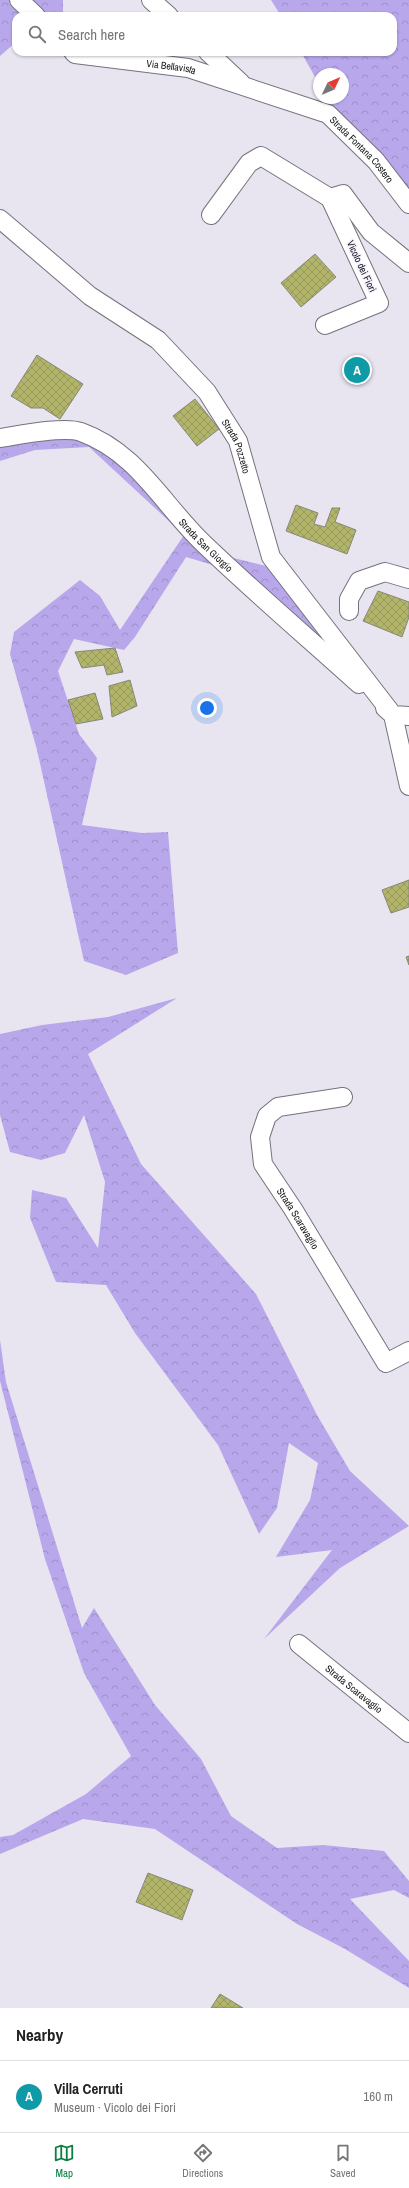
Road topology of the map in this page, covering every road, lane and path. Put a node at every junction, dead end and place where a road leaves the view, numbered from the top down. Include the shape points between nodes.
1 (19, 0) edge
2 (151, 0) edge
3 (32, 12) edge
4 (164, 12) edge
5 (91, 56) edge
6 (212, 56) edge
7 (245, 86) junction
8 (328, 114) joint
9 (330, 198) junction
10 (409, 204) edge
11 (211, 215) dead end
12 (0, 219) edge
13 (409, 263) edge
14 (325, 326) dead end
15 (0, 438) edge
16 (409, 579) edge
17 (349, 611) dead end
18 (401, 716) edge
19 (409, 786) edge
20 (344, 1097) dead end
21 (409, 1351) edge
22 (299, 1644) dead end
23 (409, 1733) edge

1 - 3 street
2 - 4 street
5 - 7 street, Via Bellavista via 188,68
6 - 7 street, Via Bellavista
7 - 8 street, Via Bellavista
8 - 10 street, Strada Fontana Costero via 376,161
9 - 11 street via 261,156 249,163
9 - 13 street via 343,194 372,232
9 - 14 street, Vicolo dei Fiori via 379,304
12 - 18 street, Strada Pozzetto via 90,296 158,340 208,392 238,441 271,558
15 - 18 street, Strada San Giorgio via 53,431 80,432 107,444 139,469 202,542
16 - 17 street via 385,572 360,581 349,599
18 - 19 street
20 - 21 street, Strada Scaravaglio via 278,1107 267,1116 260,1137 263,1164 386,1363
22 - 23 street, Strada Scaravaglio

